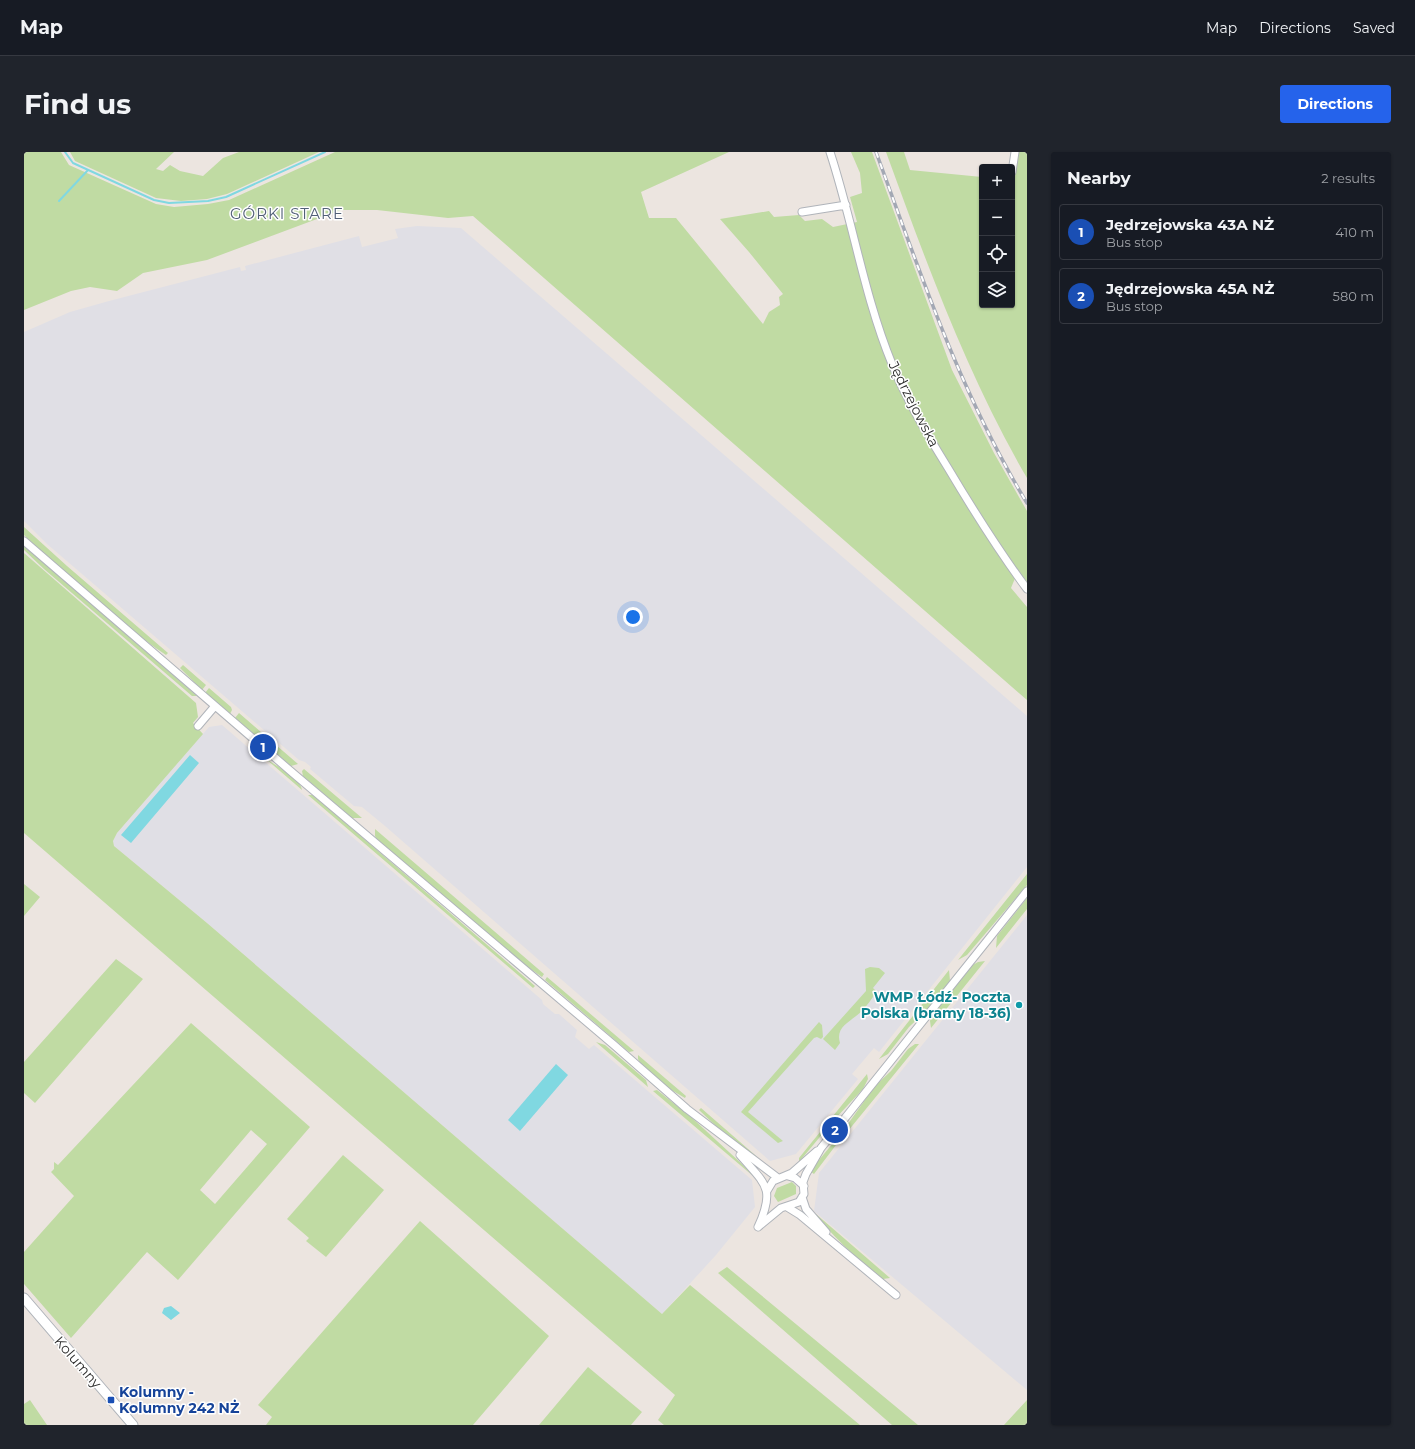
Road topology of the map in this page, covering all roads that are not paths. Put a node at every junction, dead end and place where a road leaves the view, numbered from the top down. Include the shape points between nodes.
1 (830, 152) edge
2 (1015, 152) edge
3 (1013, 164) edge
4 (846, 205) junction
5 (802, 212) dead end
6 (24, 541) edge
7 (1027, 589) edge
8 (215, 706) junction
9 (198, 726) dead end
10 (1027, 891) edge
11 (728, 1141) junction
12 (821, 1148) junction
13 (788, 1176) junction
14 (778, 1178) junction
15 (804, 1186) junction
16 (767, 1191) junction
17 (802, 1197) junction
18 (768, 1200) junction
19 (784, 1207) junction
20 (841, 1249) junction
21 (896, 1295) dead end
22 (24, 1298) edge
23 (133, 1425) edge

1 - 4 street, Jędrzejowska
2 - 3 street
4 - 5 street
4 - 7 street, Jędrzejowska via 881,331 905,394 982,525
6 - 8 street
8 - 9 street
8 - 11 street
10 - 12 street
11 - 14 street
11 - 16 street via 763,1182
12 - 13 street
12 - 15 street via 806,1174
13 - 14 street
13 - 15 street via 795,1178
14 - 16 street via 770,1184
15 - 17 street
16 - 18 street
17 - 19 street via 795,1205
17 - 20 street via 806,1209
18 - 19 street
18 - 19 street via 758,1227
19 - 20 street
20 - 21 street
22 - 23 street, Kolumny

